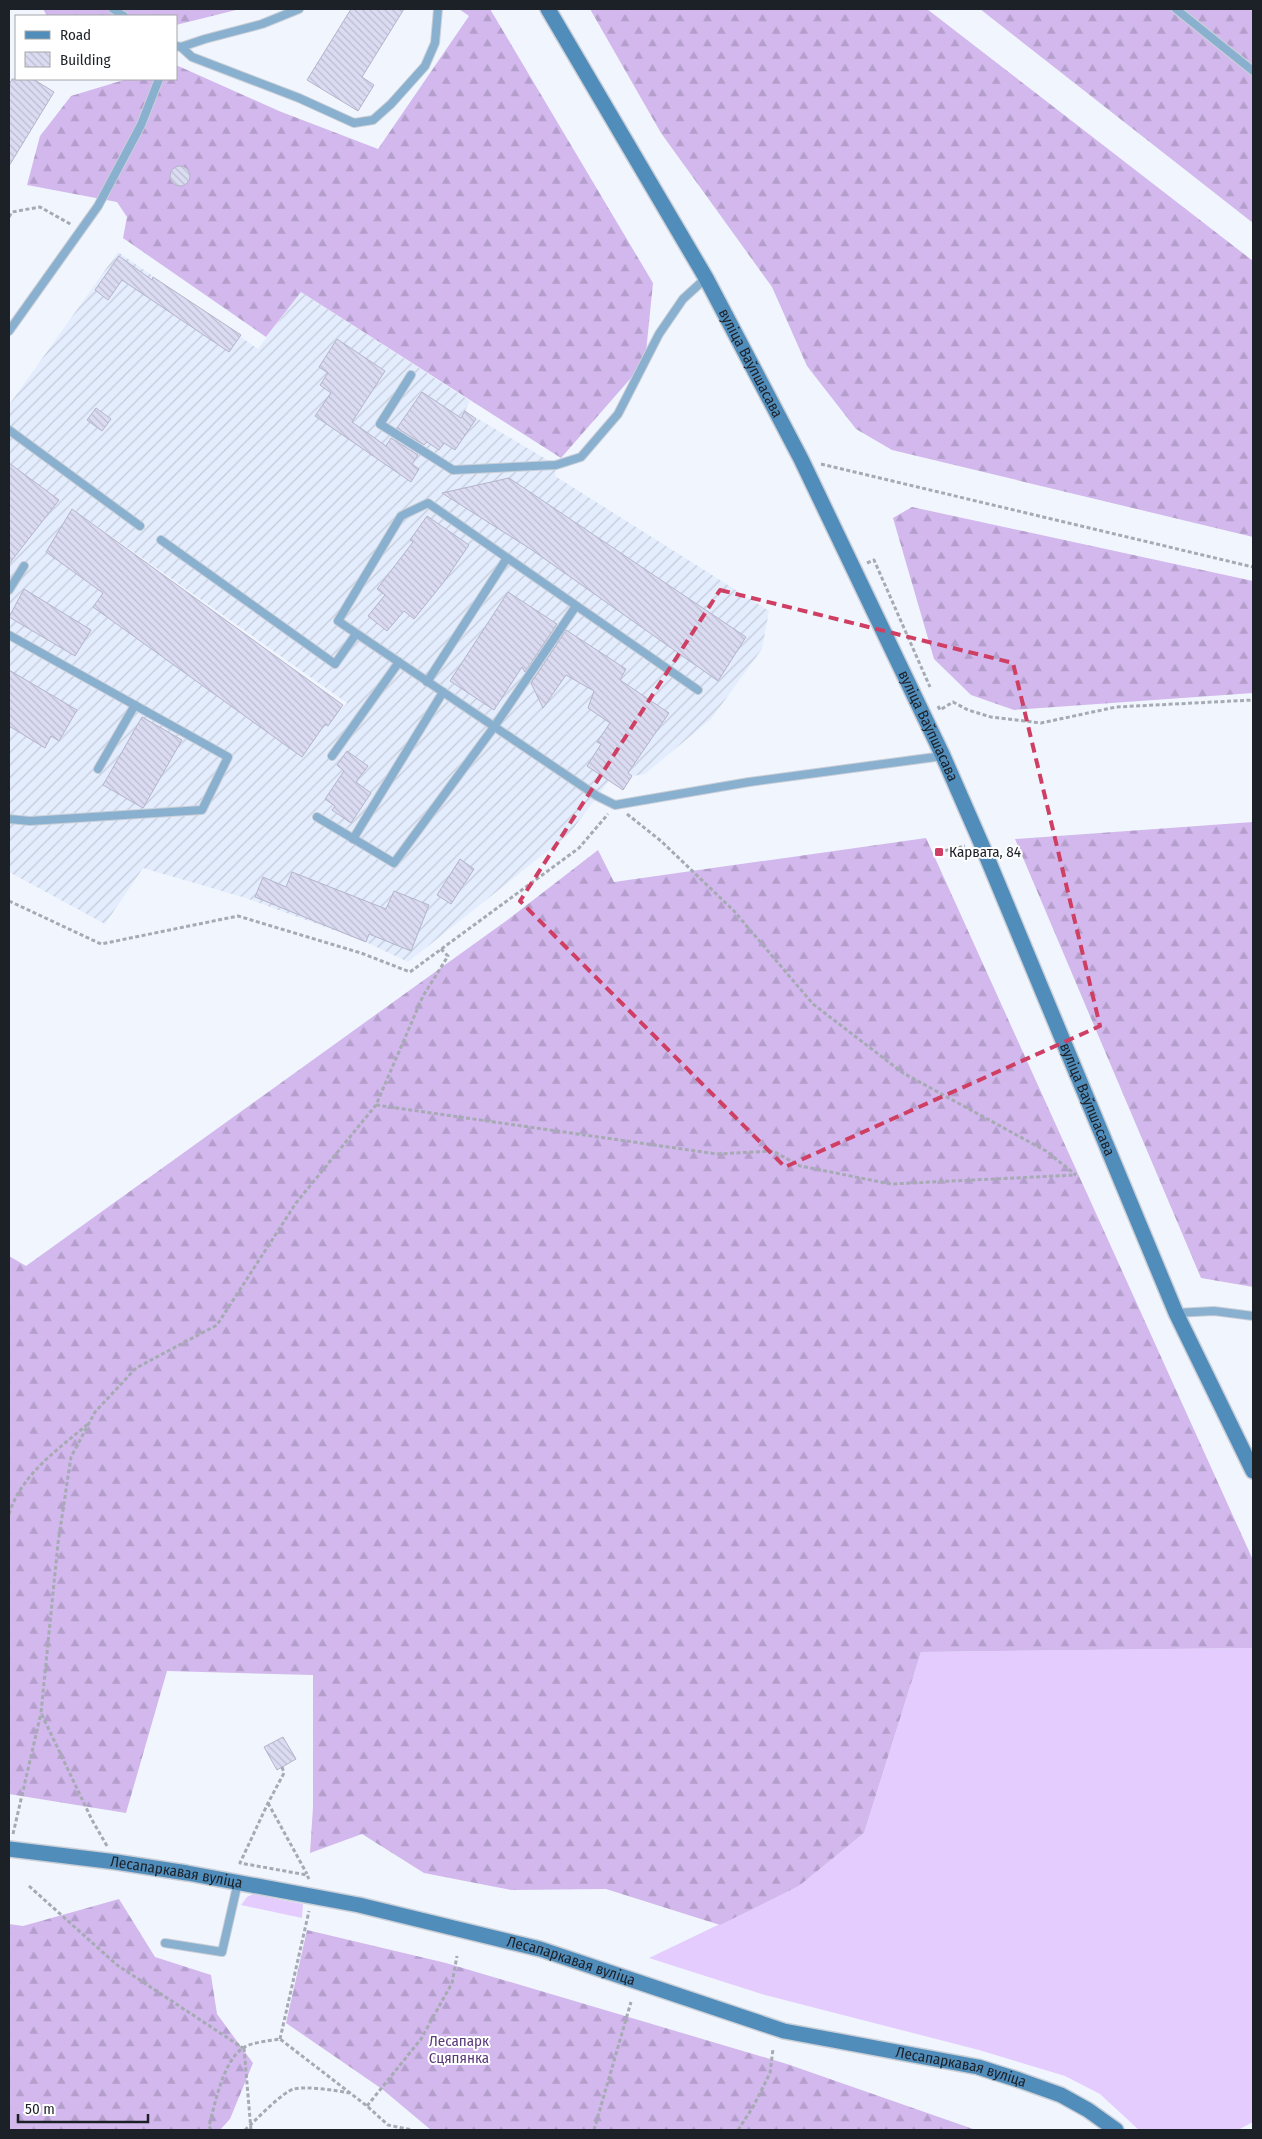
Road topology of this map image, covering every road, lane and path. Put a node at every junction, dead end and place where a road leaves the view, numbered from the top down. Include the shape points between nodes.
1 (299, 9) edge
2 (438, 9) edge
3 (548, 9) edge
4 (1176, 9) edge
5 (179, 47) edge
6 (1253, 71) edge
7 (159, 80) edge
8 (9, 217) edge
9 (81, 230) junction
10 (706, 278) junction
11 (9, 331) edge
12 (411, 376) dead end
13 (9, 430) edge
14 (801, 459) junction
15 (140, 526) dead end
16 (161, 540) dead end
17 (507, 558) junction
18 (874, 560) dead end
19 (24, 566) dead end
20 (1253, 567) edge
21 (9, 590) edge
22 (576, 606) junction
23 (9, 634) edge
24 (356, 634) junction
25 (398, 662) junction
26 (427, 682) junction
27 (698, 690) dead end
28 (443, 692) junction
29 (932, 692) dead end
30 (1253, 700) edge
31 (936, 701) dead end
32 (135, 705) junction
33 (494, 727) junction
34 (332, 756) dead end
35 (943, 756) junction
36 (98, 769) dead end
37 (615, 805) junction
38 (317, 817) dead end
39 (9, 819) edge
40 (353, 839) junction
41 (981, 843) junction
42 (939, 852) dead end
43 (9, 901) edge
44 (441, 949) junction
45 (376, 1105) junction
46 (1176, 1313) junction
47 (1253, 1316) edge
48 (89, 1423) junction
49 (1253, 1471) edge
50 (9, 1514) edge
51 (41, 1713) junction
52 (282, 1767) dead end
53 (268, 1803) junction
54 (9, 1849) edge
55 (116, 1862) junction
56 (307, 1875) junction
57 (310, 1881) dead end
58 (238, 1882) junction
59 (29, 1886) dead end
60 (310, 1906) dead end
61 (164, 1943) dead end
62 (457, 1956) dead end
63 (631, 2002) dead end
64 (280, 2039) junction
65 (244, 2048) junction
66 (772, 2049) dead end
67 (351, 2094) junction
68 (367, 2106) junction
69 (251, 2125) junction
70 (211, 2130) edge
71 (245, 2130) edge
72 (251, 2130) edge
73 (412, 2130) edge
74 (594, 2130) edge
75 (738, 2130) edge
76 (1116, 2130) edge

1 - 5 lane via 262,24
2 - 5 lane via 435,43 425,66 373,120 354,123 192,57
3 - 10 main road, вуліца Ваўпшасава
4 - 6 lane
7 - 9 lane via 141,125 98,206
8 - 9 path via 12,212 40,207
9 - 11 lane
10 - 12 lane via 683,299 659,334 618,414 581,457 556,464 453,470 380,424
10 - 14 main road, вуліца Ваўпшасава
13 - 15 lane
14 - 20 path
14 - 35 main road, вуліца Ваўпшасава
16 - 24 lane via 334,664
17 - 22 lane
17 - 24 lane via 428,503 402,516 338,621
17 - 26 lane
18 - 29 path
19 - 21 lane
22 - 27 lane
22 - 33 lane
23 - 32 lane
24 - 25 lane
25 - 26 lane
25 - 34 lane
26 - 28 lane
28 - 33 lane
28 - 40 lane
30 - 31 path via 1116,707 1041,723 990,718 953,702 940,710
32 - 36 lane
32 - 39 lane via 228,757 202,810 30,821
33 - 37 lane
33 - 40 lane via 394,863
35 - 37 lane via 749,782
35 - 41 main road, вуліца Ваўпшасава
37 - 44 path via 579,848
37 - 45 path via 661,841 734,911 813,1004 903,1073 1046,1151 1076,1175 891,1184 800,1166 774,1151 717,1154
38 - 40 lane
41 - 42 path
41 - 46 main road, вуліца Ваўпшасава
43 - 44 path via 101,944 238,916 361,953 410,972
44 - 45 path via 448,956 423,996
45 - 48 path via 296,1203 217,1325 136,1368 95,1412
46 - 47 lane via 1214,1311
46 - 49 main road, вуліца Ваўпшасава
48 - 50 path via 43,1461 14,1499
48 - 51 path via 71,1457 58,1543
51 - 54 path
51 - 55 path via 92,1820
52 - 53 path via 284,1773
53 - 56 path
53 - 56 path via 240,1863
54 - 55 main road, Лесапаркавая вуліца
55 - 58 main road, Лесапаркавая вуліца
56 - 57 path
58 - 61 lane via 222,1952
58 - 76 main road, Лесапаркавая вуліца via 359,1905 540,1949 784,2031 978,2067 1061,2096
59 - 65 path via 116,1965
60 - 64 path
62 - 68 path via 452,1983 421,2039
63 - 74 path
64 - 65 path
64 - 67 path
65 - 69 path
65 - 70 path via 234,2057 218,2091 209,2126
66 - 75 path via 770,2073
67 - 68 path
67 - 69 path via 335,2090 292,2089
68 - 73 path via 388,2125
69 - 71 path
69 - 72 path

